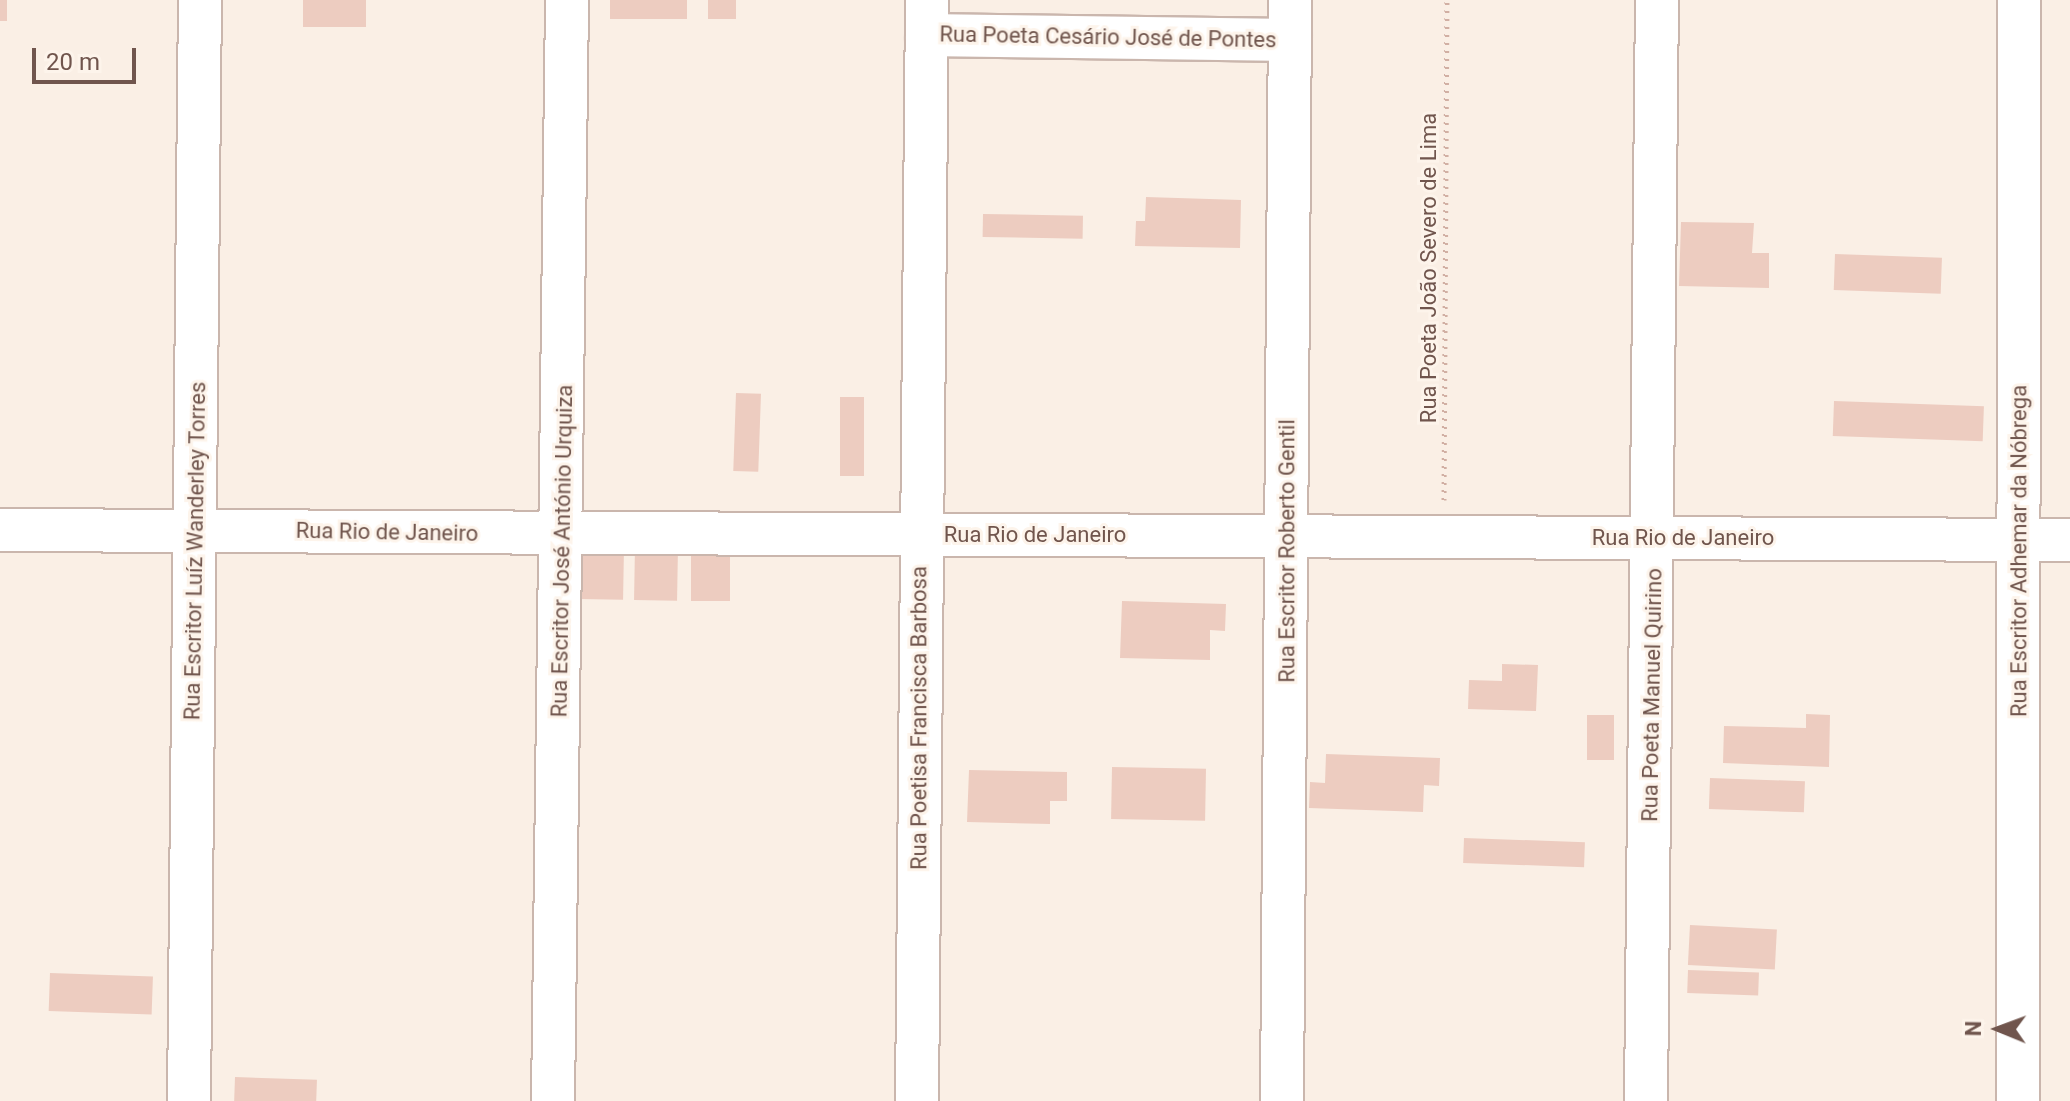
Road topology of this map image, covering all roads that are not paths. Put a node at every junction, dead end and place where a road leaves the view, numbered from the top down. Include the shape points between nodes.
1 (200, 0) edge
2 (567, 0) edge
3 (1657, 0) edge
4 (2019, 0) edge
5 (927, 17) edge
6 (1290, 20) edge
7 (0, 530) edge
8 (196, 530) junction
9 (563, 534) junction
10 (920, 534) junction
11 (1287, 536) junction
12 (1654, 539) junction
13 (2019, 539) junction
14 (2070, 540) edge
15 (189, 1101) edge
16 (553, 1101) edge
17 (917, 1101) edge
18 (1282, 1101) edge
19 (1646, 1101) edge
20 (2018, 1101) edge

1 - 8 street, Rua Escritor Luíz Wanderley Torres
2 - 9 street, Rua Escritor José António Urquiza
3 - 12 street, Rua Poeta Manuel Quirino
4 - 13 street, Rua Escritor Adhemar da Nóbrega
5 - 6 street, Rua Poeta Cesário José de Pontes
5 - 10 street, Rua Poetisa Francisca Barbosa
6 - 11 street, Rua Escritor Roberto Gentil
7 - 8 street, Rua Rio de Janeiro
8 - 9 street, Rua Rio de Janeiro
8 - 15 street, Rua Escritor Luíz Wanderley Torres
9 - 10 street, Rua Rio de Janeiro
9 - 16 street, Rua Escritor José António Urquiza
10 - 11 street, Rua Rio de Janeiro
10 - 17 street, Rua Poetisa Francisca Barbosa
11 - 12 street, Rua Rio de Janeiro
11 - 18 street, Rua Escritor Roberto Gentil
12 - 13 street, Rua Rio de Janeiro
12 - 19 street, Rua Poeta Manuel Quirino
13 - 14 street, Rua Rio de Janeiro
13 - 20 street, Rua Escritor Adhemar da Nóbrega

